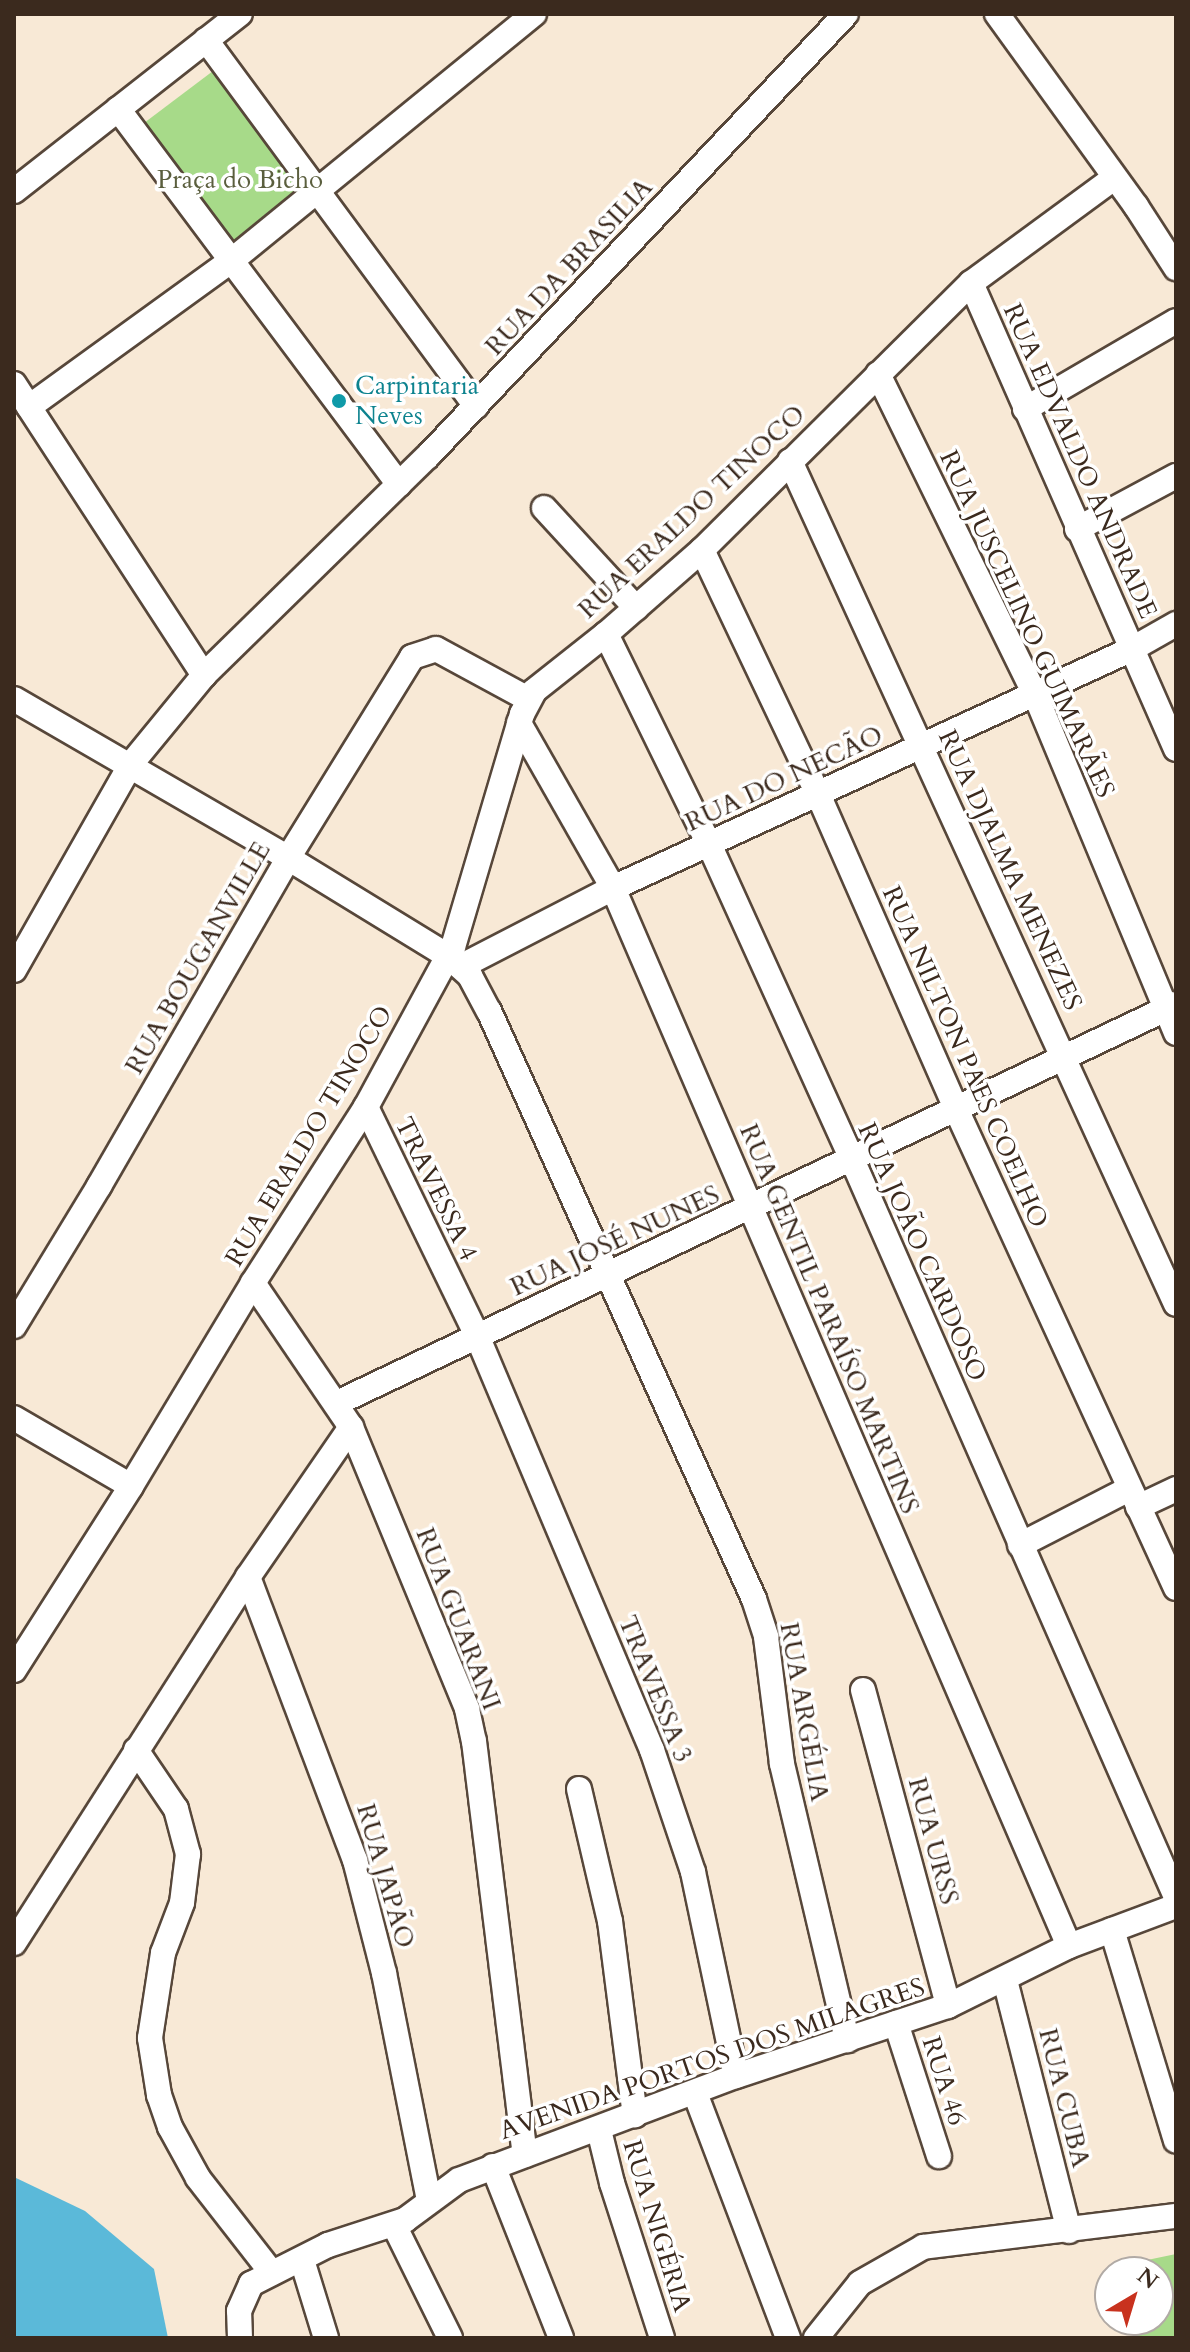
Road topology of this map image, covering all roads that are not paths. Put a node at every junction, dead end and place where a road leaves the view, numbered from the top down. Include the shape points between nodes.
1 (240, 14) edge
2 (534, 14) edge
3 (846, 14) edge
4 (997, 14) edge
5 (206, 40) junction
6 (118, 109) junction
7 (1114, 178) junction
8 (14, 191) edge
9 (318, 192) junction
10 (231, 261) junction
11 (1176, 268) edge
12 (971, 283) junction
13 (1176, 321) edge
14 (878, 374) junction
15 (14, 384) edge
16 (476, 406) junction
17 (29, 407) junction
18 (1025, 409) junction
19 (790, 461) junction
20 (1176, 476) edge
21 (399, 485) junction
22 (544, 508) dead end
23 (1077, 529) junction
24 (702, 550) junction
25 (636, 608) junction
26 (1176, 624) edge
27 (606, 634) junction
28 (1132, 649) junction
29 (204, 675) junction
30 (1035, 694) junction
31 (14, 699) edge
32 (528, 699) junction
33 (519, 723) junction
34 (922, 746) junction
35 (1176, 749) edge
36 (131, 764) junction
37 (818, 794) junction
38 (709, 844) junction
39 (288, 858) junction
40 (613, 888) junction
41 (455, 961) junction
42 (14, 970) edge
43 (1170, 1007) edge
44 (1176, 1033) edge
45 (1065, 1057) junction
46 (366, 1107) junction
47 (956, 1109) junction
48 (851, 1157) junction
49 (751, 1208) junction
50 (610, 1275) junction
51 (253, 1283) junction
52 (1176, 1304) edge
53 (14, 1326) edge
54 (478, 1338) junction
55 (337, 1403) junction
56 (14, 1418) edge
57 (351, 1427) junction
58 (131, 1486) junction
59 (1176, 1489) edge
60 (1133, 1498) junction
61 (1020, 1545) junction
62 (248, 1577) junction
63 (1176, 1588) edge
64 (14, 1670) edge
65 (863, 1690) dead end
66 (136, 1750) junction
67 (579, 1789) dead end
68 (1176, 1897) edge
69 (1176, 1906) edge
70 (1112, 1930) junction
71 (14, 1943) edge
72 (1069, 1946) junction
73 (1005, 1980) junction
74 (948, 2006) junction
75 (896, 2023) junction
76 (847, 2040) junction
77 (736, 2076) junction
78 (695, 2093) junction
79 (635, 2115) junction
80 (599, 2130) junction
81 (1176, 2141) edge
82 (525, 2155) junction
83 (939, 2156) dead end
84 (493, 2166) junction
85 (429, 2201) junction
86 (1176, 2216) edge
87 (394, 2225) junction
88 (1069, 2231) junction
89 (302, 2260) junction
90 (272, 2273) junction
91 (240, 2338) edge
92 (326, 2338) edge
93 (450, 2338) edge
94 (561, 2338) edge
95 (662, 2338) edge
96 (788, 2338) edge
97 (816, 2338) edge

1 - 5 street
2 - 9 street
3 - 16 street, RUA DA BRASILIA
4 - 7 street
5 - 6 street
5 - 9 street
6 - 8 street
6 - 10 street
7 - 11 street
7 - 12 street, RUA ERALDO TINOCO
9 - 10 street
9 - 16 street
10 - 17 street
10 - 21 street
12 - 14 street, RUA ERALDO TINOCO
12 - 18 street, RUA EDVALDO ANDRADE
13 - 18 street
14 - 19 street, RUA ERALDO TINOCO
14 - 30 street, RUA JUSCELINO GUIMARÃES
15 - 17 street
16 - 21 street, RUA DA BRASILIA
17 - 29 street
18 - 23 street, RUA EDVALDO ANDRADE
19 - 24 street, RUA ERALDO TINOCO
19 - 34 street, RUA DJALMA MENEZES
20 - 23 street
21 - 29 street, RUA DA BRASILIA
22 - 25 street
23 - 28 street, RUA EDVALDO ANDRADE
24 - 25 street, RUA ERALDO TINOCO
24 - 37 street, RUA NILTON PAES COELHO
25 - 27 street, RUA ERALDO TINOCO
26 - 28 street, RUA DO NECÃO
27 - 32 street, RUA ERALDO TINOCO
27 - 38 street, RUA JOÃO CARDOSO
28 - 30 street, RUA DO NECÃO
28 - 35 street, RUA EDVALDO ANDRADE
29 - 36 street, RUA DA BRASILIA
30 - 34 street, RUA DO NECÃO
30 - 43 street, RUA JUSCELINO GUIMARÃES
31 - 36 street
32 - 33 street, RUA ERALDO TINOCO
32 - 39 street, RUA BOUGANVILLE via 432,648 412,657
33 - 40 street, RUA GENTIL PARAÍSO MARTINS
33 - 41 street, RUA ERALDO TINOCO
34 - 37 street, RUA DO NECÃO
34 - 45 street, RUA DJALMA MENEZES
36 - 39 street
36 - 42 street, RUA DA BRASILIA
37 - 38 street, RUA DO NECÃO
37 - 47 street, RUA NILTON PAES COELHO
38 - 40 street, RUA DO NECÃO
38 - 48 street, RUA JOÃO CARDOSO
39 - 41 street
39 - 53 street, RUA BOUGANVILLE
40 - 41 street, RUA DO NECÃO
40 - 49 street, RUA GENTIL PARAÍSO MARTINS
41 - 46 street, RUA ERALDO TINOCO
41 - 50 street, RUA ARGÉLIA via 489,1011
43 - 44 street, RUA JUSCELINO GUIMARÃES
43 - 45 street, RUA JOSÉ NUNES
45 - 47 street, RUA JOSÉ NUNES
45 - 52 street, RUA DJALMA MENEZES
46 - 51 street, RUA ERALDO TINOCO
46 - 54 street, TRAVESSA 4
47 - 48 street, RUA JOSÉ NUNES
47 - 60 street, RUA NILTON PAES COELHO
48 - 49 street, RUA JOSÉ NUNES
48 - 61 street, RUA JOÃO CARDOSO
49 - 50 street, RUA JOSÉ NUNES
49 - 72 street, RUA GENTIL PARAÍSO MARTINS
50 - 54 street, RUA JOSÉ NUNES
50 - 76 street, RUA ARGÉLIA via 754,1599 766,1637 782,1764
51 - 55 street, RUA GUARANI
51 - 58 street, RUA ERALDO TINOCO
54 - 55 street, RUA JOSÉ NUNES
54 - 77 street, TRAVESSA 3 via 677,1820
55 - 57 street, RUA GUARANI
56 - 58 street
57 - 62 street
57 - 82 street, RUA GUARANI via 471,1724
58 - 64 street, RUA ERALDO TINOCO
59 - 60 street
60 - 61 street
60 - 63 street, RUA NILTON PAES COELHO
61 - 68 street, RUA JOÃO CARDOSO
62 - 66 street
62 - 85 street, RUA JAPÃO via 355,1860 384,1973
65 - 74 street, RUA URSS
66 - 71 street
66 - 90 street via 176,1809 188,1854 182,1903 163,1953 150,2038 159,2095 198,2178
67 - 79 street via 610,1921
69 - 70 street, AVENIDA PORTOS DOS MILAGRES
70 - 72 street, AVENIDA PORTOS DOS MILAGRES
70 - 81 street
72 - 73 street, AVENIDA PORTOS DOS MILAGRES
73 - 74 street, AVENIDA PORTOS DOS MILAGRES
73 - 88 street, RUA CUBA
74 - 75 street, AVENIDA PORTOS DOS MILAGRES
75 - 76 street, AVENIDA PORTOS DOS MILAGRES
75 - 83 street, RUA 46
76 - 77 street, AVENIDA PORTOS DOS MILAGRES
77 - 78 street, AVENIDA PORTOS DOS MILAGRES
78 - 79 street, AVENIDA PORTOS DOS MILAGRES
78 - 96 street
79 - 80 street, AVENIDA PORTOS DOS MILAGRES
80 - 82 street, AVENIDA PORTOS DOS MILAGRES
80 - 95 street, RUA NIGÉRIA
82 - 84 street, AVENIDA PORTOS DOS MILAGRES
84 - 85 street, AVENIDA PORTOS DOS MILAGRES via 459,2180
84 - 94 street
85 - 87 street, AVENIDA PORTOS DOS MILAGRES
86 - 88 street
87 - 89 street, AVENIDA PORTOS DOS MILAGRES via 342,2240
87 - 93 street
88 - 97 street via 923,2247 860,2283
89 - 90 street, AVENIDA PORTOS DOS MILAGRES
89 - 92 street
90 - 91 street, AVENIDA PORTOS DOS MILAGRES via 251,2284 243,2296

